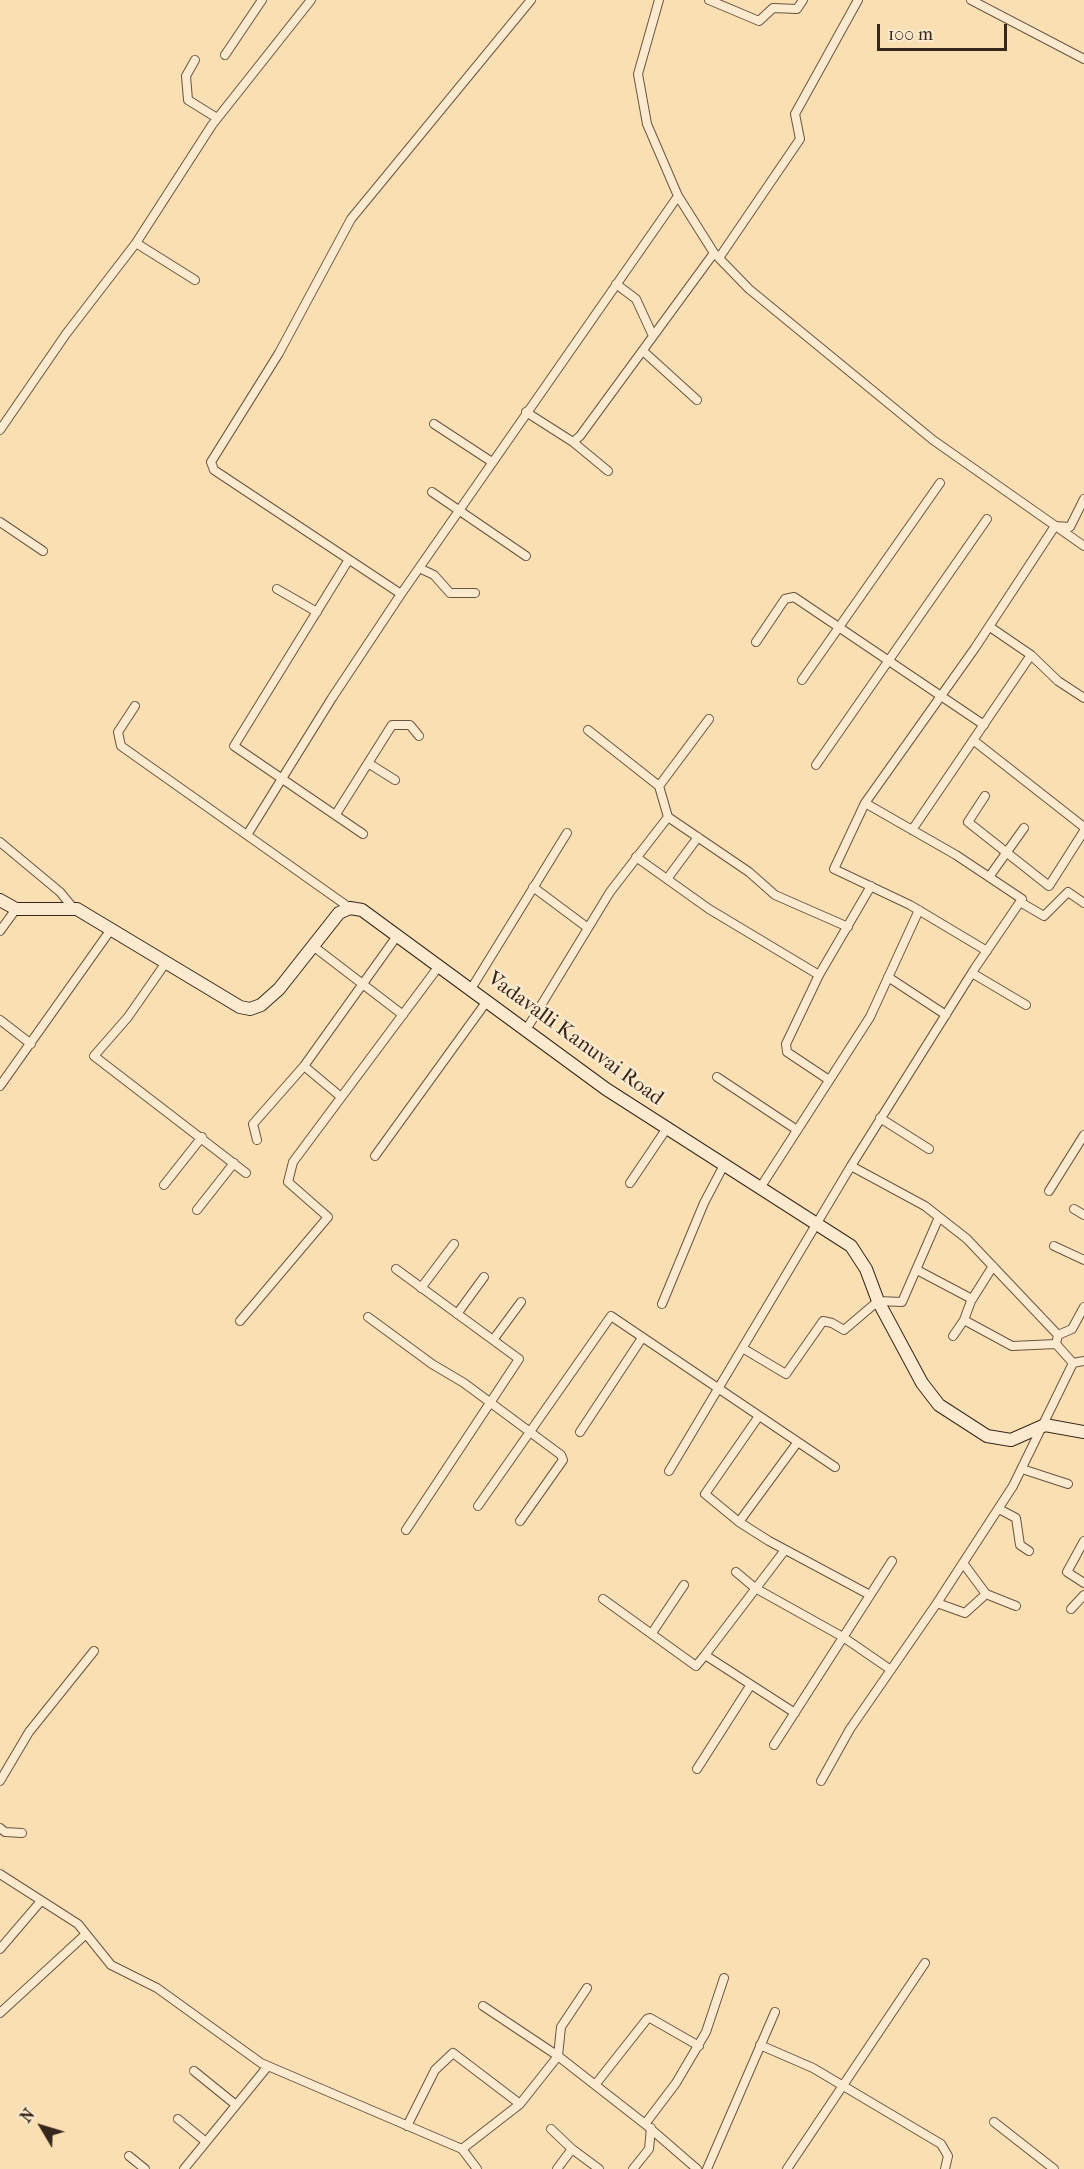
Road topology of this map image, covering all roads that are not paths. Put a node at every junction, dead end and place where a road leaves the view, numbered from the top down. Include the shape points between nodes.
1 (262, 0) edge
2 (311, 0) edge
3 (531, 0) edge
4 (659, 0) edge
5 (709, 0) edge
6 (803, 0) edge
7 (858, 0) edge
8 (971, 0) edge
9 (225, 55) dead end
10 (1084, 59) edge
11 (195, 60) dead end
12 (217, 118) junction
13 (678, 196) junction
14 (136, 243) junction
15 (716, 255) junction
16 (195, 280) dead end
17 (616, 285) junction
18 (653, 336) junction
19 (643, 351) junction
20 (697, 400) dead end
21 (526, 412) junction
22 (434, 424) dead end
23 (0, 430) edge
24 (573, 442) junction
25 (492, 462) junction
26 (608, 471) dead end
27 (940, 483) dead end
28 (432, 492) dead end
29 (1084, 499) edge
30 (459, 510) junction
31 (987, 519) dead end
32 (0, 522) edge
33 (1055, 526) junction
34 (1084, 546) edge
35 (43, 551) dead end
36 (526, 556) dead end
37 (348, 561) junction
38 (419, 568) junction
39 (277, 589) dead end
40 (475, 593) dead end
41 (401, 594) junction
42 (317, 612) junction
43 (839, 627) junction
44 (990, 627) junction
45 (756, 642) dead end
46 (1031, 655) junction
47 (888, 660) junction
48 (802, 680) dead end
49 (941, 695) junction
50 (1084, 698) edge
51 (135, 706) dead end
52 (709, 719) dead end
53 (984, 725) junction
54 (588, 730) dead end
55 (419, 736) dead end
56 (973, 740) junction
57 (368, 763) junction
58 (816, 765) dead end
59 (283, 779) junction
60 (395, 780) dead end
61 (659, 786) junction
62 (985, 796) dead end
63 (865, 803) junction
64 (336, 814) junction
65 (668, 817) junction
66 (1084, 827) edge
67 (1024, 828) dead end
68 (912, 830) junction
69 (1084, 831) edge
70 (567, 833) dead end
71 (363, 834) dead end
72 (248, 835) junction
73 (698, 837) junction
74 (0, 842) edge
75 (1006, 853) junction
76 (636, 857) junction
77 (989, 877) junction
78 (667, 879) junction
79 (871, 886) junction
80 (533, 887) junction
81 (0, 900) edge
82 (1020, 902) junction
83 (1084, 903) edge
84 (350, 908) junction
85 (16, 909) junction
86 (74, 909) junction
87 (919, 910) junction
88 (848, 927) junction
89 (112, 928) junction
90 (588, 928) junction
91 (0, 931) edge
92 (397, 936) junction
93 (313, 946) junction
94 (987, 951) junction
95 (167, 961) junction
96 (439, 966) junction
97 (972, 973) junction
98 (819, 975) junction
99 (888, 977) junction
100 (362, 985) junction
101 (471, 989) junction
102 (488, 1001) junction
103 (1026, 1005) dead end
104 (402, 1015) junction
105 (946, 1015) junction
106 (0, 1020) edge
107 (526, 1030) junction
108 (31, 1044) junction
109 (304, 1066) junction
110 (717, 1077) dead end
111 (829, 1080) junction
112 (0, 1086) edge
113 (341, 1097) junction
114 (880, 1118) junction
115 (667, 1128) junction
116 (797, 1130) junction
117 (1084, 1135) edge
118 (202, 1137) junction
119 (257, 1140) dead end
120 (929, 1149) dead end
121 (375, 1156) dead end
122 (234, 1163) junction
123 (724, 1165) junction
124 (851, 1166) junction
125 (246, 1173) dead end
126 (630, 1183) dead end
127 (164, 1185) dead end
128 (760, 1188) junction
129 (1049, 1191) dead end
130 (1074, 1209) dead end
131 (197, 1210) dead end
132 (1084, 1215) edge
133 (939, 1217) junction
134 (817, 1224) junction
135 (454, 1244) dead end
136 (1054, 1246) dead end
137 (1084, 1260) edge
138 (993, 1266) junction
139 (396, 1269) dead end
140 (917, 1270) junction
141 (484, 1277) dead end
142 (421, 1288) junction
143 (972, 1299) junction
144 (878, 1301) junction
145 (521, 1302) dead end
146 (662, 1304) dead end
147 (1084, 1307) edge
148 (457, 1314) junction
149 (368, 1317) dead end
150 (964, 1320) junction
151 (240, 1321) dead end
152 (953, 1336) dead end
153 (642, 1338) junction
154 (1057, 1339) junction
155 (493, 1340) junction
156 (744, 1349) junction
157 (1084, 1361) edge
158 (1073, 1363) junction
159 (719, 1389) junction
160 (490, 1401) junction
161 (759, 1416) junction
162 (1045, 1425) junction
163 (531, 1431) junction
164 (580, 1432) dead end
165 (1084, 1432) edge
166 (796, 1443) junction
167 (835, 1467) dead end
168 (1022, 1469) junction
169 (669, 1471) dead end
170 (1068, 1484) dead end
171 (478, 1506) dead end
172 (999, 1509) junction
173 (520, 1521) dead end
174 (739, 1522) junction
175 (406, 1530) dead end
176 (1084, 1541) edge
177 (785, 1550) junction
178 (1029, 1551) dead end
179 (891, 1561) dead end
180 (963, 1563) junction
181 (736, 1572) dead end
182 (1084, 1583) edge
183 (684, 1585) dead end
184 (755, 1588) junction
185 (986, 1594) junction
186 (870, 1595) junction
187 (1084, 1595) edge
188 (603, 1599) dead end
189 (937, 1603) junction
190 (1016, 1606) dead end
191 (1071, 1609) dead end
192 (652, 1633) junction
193 (843, 1637) junction
194 (94, 1651) dead end
195 (705, 1655) junction
196 (891, 1670) junction
197 (750, 1686) junction
198 (795, 1713) junction
199 (774, 1745) dead end
200 (697, 1768) dead end
201 (0, 1781) edge
202 (821, 1781) dead end
203 (0, 1828) edge
204 (22, 1833) dead end
205 (0, 1874) edge
206 (41, 1901) junction
207 (86, 1934) junction
208 (0, 1949) edge
209 (926, 1963) dead end
210 (724, 1978) dead end
211 (587, 1988) dead end
212 (483, 2006) dead end
213 (775, 2012) dead end
214 (0, 2013) edge
215 (760, 2045) junction
216 (699, 2046) junction
217 (558, 2056) junction
218 (268, 2066) junction
219 (194, 2071) dead end
220 (595, 2085) junction
221 (843, 2085) junction
222 (520, 2104) junction
223 (236, 2105) junction
224 (178, 2119) dead end
225 (994, 2122) dead end
226 (408, 2126) junction
227 (648, 2126) junction
228 (551, 2129) dead end
229 (206, 2142) junction
230 (462, 2149) junction
231 (572, 2150) junction
232 (129, 2156) dead end
233 (145, 2169) edge
234 (184, 2169) edge
235 (477, 2169) edge
236 (557, 2169) edge
237 (599, 2169) edge
238 (633, 2169) edge
239 (698, 2169) edge
240 (707, 2169) edge
241 (787, 2169) edge
242 (945, 2169) edge
243 (1054, 2169) edge

1 - 9 street
2 - 12 street
3 - 37 street via 351,219 279,353 211,462 214,470
4 - 13 street via 638,74 647,124
5 - 6 street via 759,21 773,8 797,9
7 - 15 street via 795,114 800,140
8 - 10 street
11 - 12 street via 184,85 188,100
12 - 14 street
13 - 15 street
13 - 17 street
14 - 16 street
14 - 23 street via 66,334
15 - 18 street
15 - 33 street via 748,289 933,440
17 - 18 street via 636,299
17 - 21 street
18 - 19 street
19 - 20 street
19 - 24 street
21 - 24 street
21 - 25 street
22 - 25 street
24 - 26 street
25 - 30 street
27 - 43 street
28 - 30 street
29 - 33 street via 1070,527
30 - 36 street
30 - 38 street
31 - 47 street
32 - 35 street
33 - 34 street
33 - 44 street
37 - 41 street
37 - 42 street
38 - 40 street via 434,575 450,593
38 - 41 street
39 - 42 street
41 - 59 street
42 - 59 street via 234,746
43 - 45 street via 789,597
43 - 47 street
43 - 48 street
44 - 46 street
44 - 49 street
46 - 50 street via 1058,681
46 - 53 street
47 - 49 street
47 - 58 street
49 - 53 street
49 - 63 street
51 - 72 street via 118,732 121,746
52 - 61 street
53 - 56 street
54 - 61 street
55 - 57 street via 410,725 392,725
56 - 66 street
56 - 68 street
57 - 60 street
57 - 64 street
59 - 64 street
59 - 72 street
61 - 65 street
62 - 75 street via 968,822
63 - 68 street
63 - 79 street via 834,869
64 - 71 street
65 - 73 street
65 - 76 street
67 - 75 street
68 - 77 street
69 - 75 street via 1048,885
70 - 80 street
72 - 84 street
73 - 78 street
73 - 88 street via 750,872 775,895
74 - 86 street via 60,892
75 - 77 street
76 - 78 street
76 - 90 street
77 - 82 street via 1022,899
78 - 98 street
79 - 87 street
79 - 88 street
80 - 90 street
80 - 101 street
81 - 85 street
82 - 83 street via 1044,916 1068,892
82 - 94 street
84 - 92 street, Vadavalli Kanuvai Road via 362,910
84 - 93 street via 339,913
85 - 86 street
85 - 91 street
86 - 89 street
87 - 94 street
87 - 99 street
88 - 98 street
89 - 95 street
89 - 108 street
90 - 107 street
92 - 96 street, Vadavalli Kanuvai Road
92 - 100 street
93 - 95 street via 279,989 250,1009
93 - 100 street
94 - 97 street
95 - 118 street via 128,1017 94,1056
96 - 101 street, Vadavalli Kanuvai Road
96 - 104 street
97 - 103 street
97 - 105 street
98 - 111 street via 786,1044 787,1052
99 - 105 street
99 - 111 street via 870,1017
100 - 104 street
100 - 109 street
101 - 102 street, Vadavalli Kanuvai Road
102 - 107 street, Vadavalli Kanuvai Road
102 - 121 street
104 - 113 street
105 - 114 street
106 - 108 street
107 - 115 street, Vadavalli Kanuvai Road
108 - 112 street
109 - 113 street
109 - 119 street via 253,1124
110 - 116 street
111 - 116 street
113 - 151 street via 293,1162 288,1182 328,1217
114 - 120 street
114 - 124 street
115 - 123 street, Vadavalli Kanuvai Road
115 - 126 street
116 - 128 street
117 - 129 street
118 - 122 street
118 - 127 street
122 - 125 street
122 - 131 street
123 - 128 street, Vadavalli Kanuvai Road
123 - 146 street
124 - 133 street
124 - 134 street
128 - 134 street, Vadavalli Kanuvai Road
130 - 132 street
133 - 138 street
133 - 140 street
134 - 144 street, Vadavalli Kanuvai Road via 851,1246 866,1269
134 - 156 street
135 - 142 street
136 - 137 street
138 - 143 street
138 - 154 street
139 - 142 street
140 - 143 street
140 - 144 street via 902,1302
141 - 148 street
142 - 148 street
143 - 150 street
144 - 156 street via 844,1330 823,1321 786,1374
144 - 162 street, Vadavalli Kanuvai Road via 921,1383 939,1405 987,1436 1011,1440
145 - 155 street
147 - 154 street via 1072,1329
148 - 155 street
149 - 160 street
150 - 152 street
150 - 154 street via 1012,1346
153 - 159 street
153 - 163 street via 611,1316
153 - 164 street
154 - 158 street
155 - 160 street via 519,1359
156 - 159 street
157 - 158 street
158 - 162 street
159 - 161 street
159 - 169 street
160 - 163 street
160 - 175 street
161 - 166 street
161 - 174 street via 705,1494
162 - 165 street
162 - 168 street
163 - 171 street
163 - 173 street via 563,1460
166 - 167 street
166 - 174 street
168 - 170 street
168 - 172 street
172 - 178 street via 1016,1518 1020,1545
172 - 180 street
174 - 177 street
176 - 182 street via 1067,1572
177 - 184 street
177 - 186 street
179 - 186 street
180 - 185 street
180 - 189 street
181 - 184 street
183 - 192 street
184 - 193 street
184 - 195 street
185 - 189 street via 965,1613
185 - 190 street
186 - 193 street
187 - 191 street
188 - 192 street
189 - 196 street
192 - 195 street via 696,1666
193 - 196 street
193 - 198 street
194 - 201 street via 29,1732
195 - 197 street
196 - 202 street via 850,1729
197 - 198 street
197 - 200 street
198 - 199 street
203 - 204 street via 5,1833
205 - 206 street
206 - 207 street via 78,1924
206 - 208 street
207 - 214 street
207 - 218 street via 111,1965 157,1988
209 - 221 street
210 - 216 street
211 - 217 street via 561,2027
212 - 217 street
213 - 215 street
215 - 221 street
215 - 240 street
216 - 220 street via 647,2019
216 - 227 street
217 - 220 street
217 - 222 street
218 - 223 street
218 - 226 street
219 - 223 street
220 - 227 street
221 - 241 street
221 - 242 street via 941,2145 948,2156
222 - 226 street via 453,2052 435,2070
222 - 230 street
223 - 229 street
224 - 229 street
225 - 243 street
226 - 230 street
227 - 238 street via 649,2149
227 - 239 street
228 - 231 street
229 - 234 street
230 - 235 street
231 - 236 street
231 - 237 street
232 - 233 street

